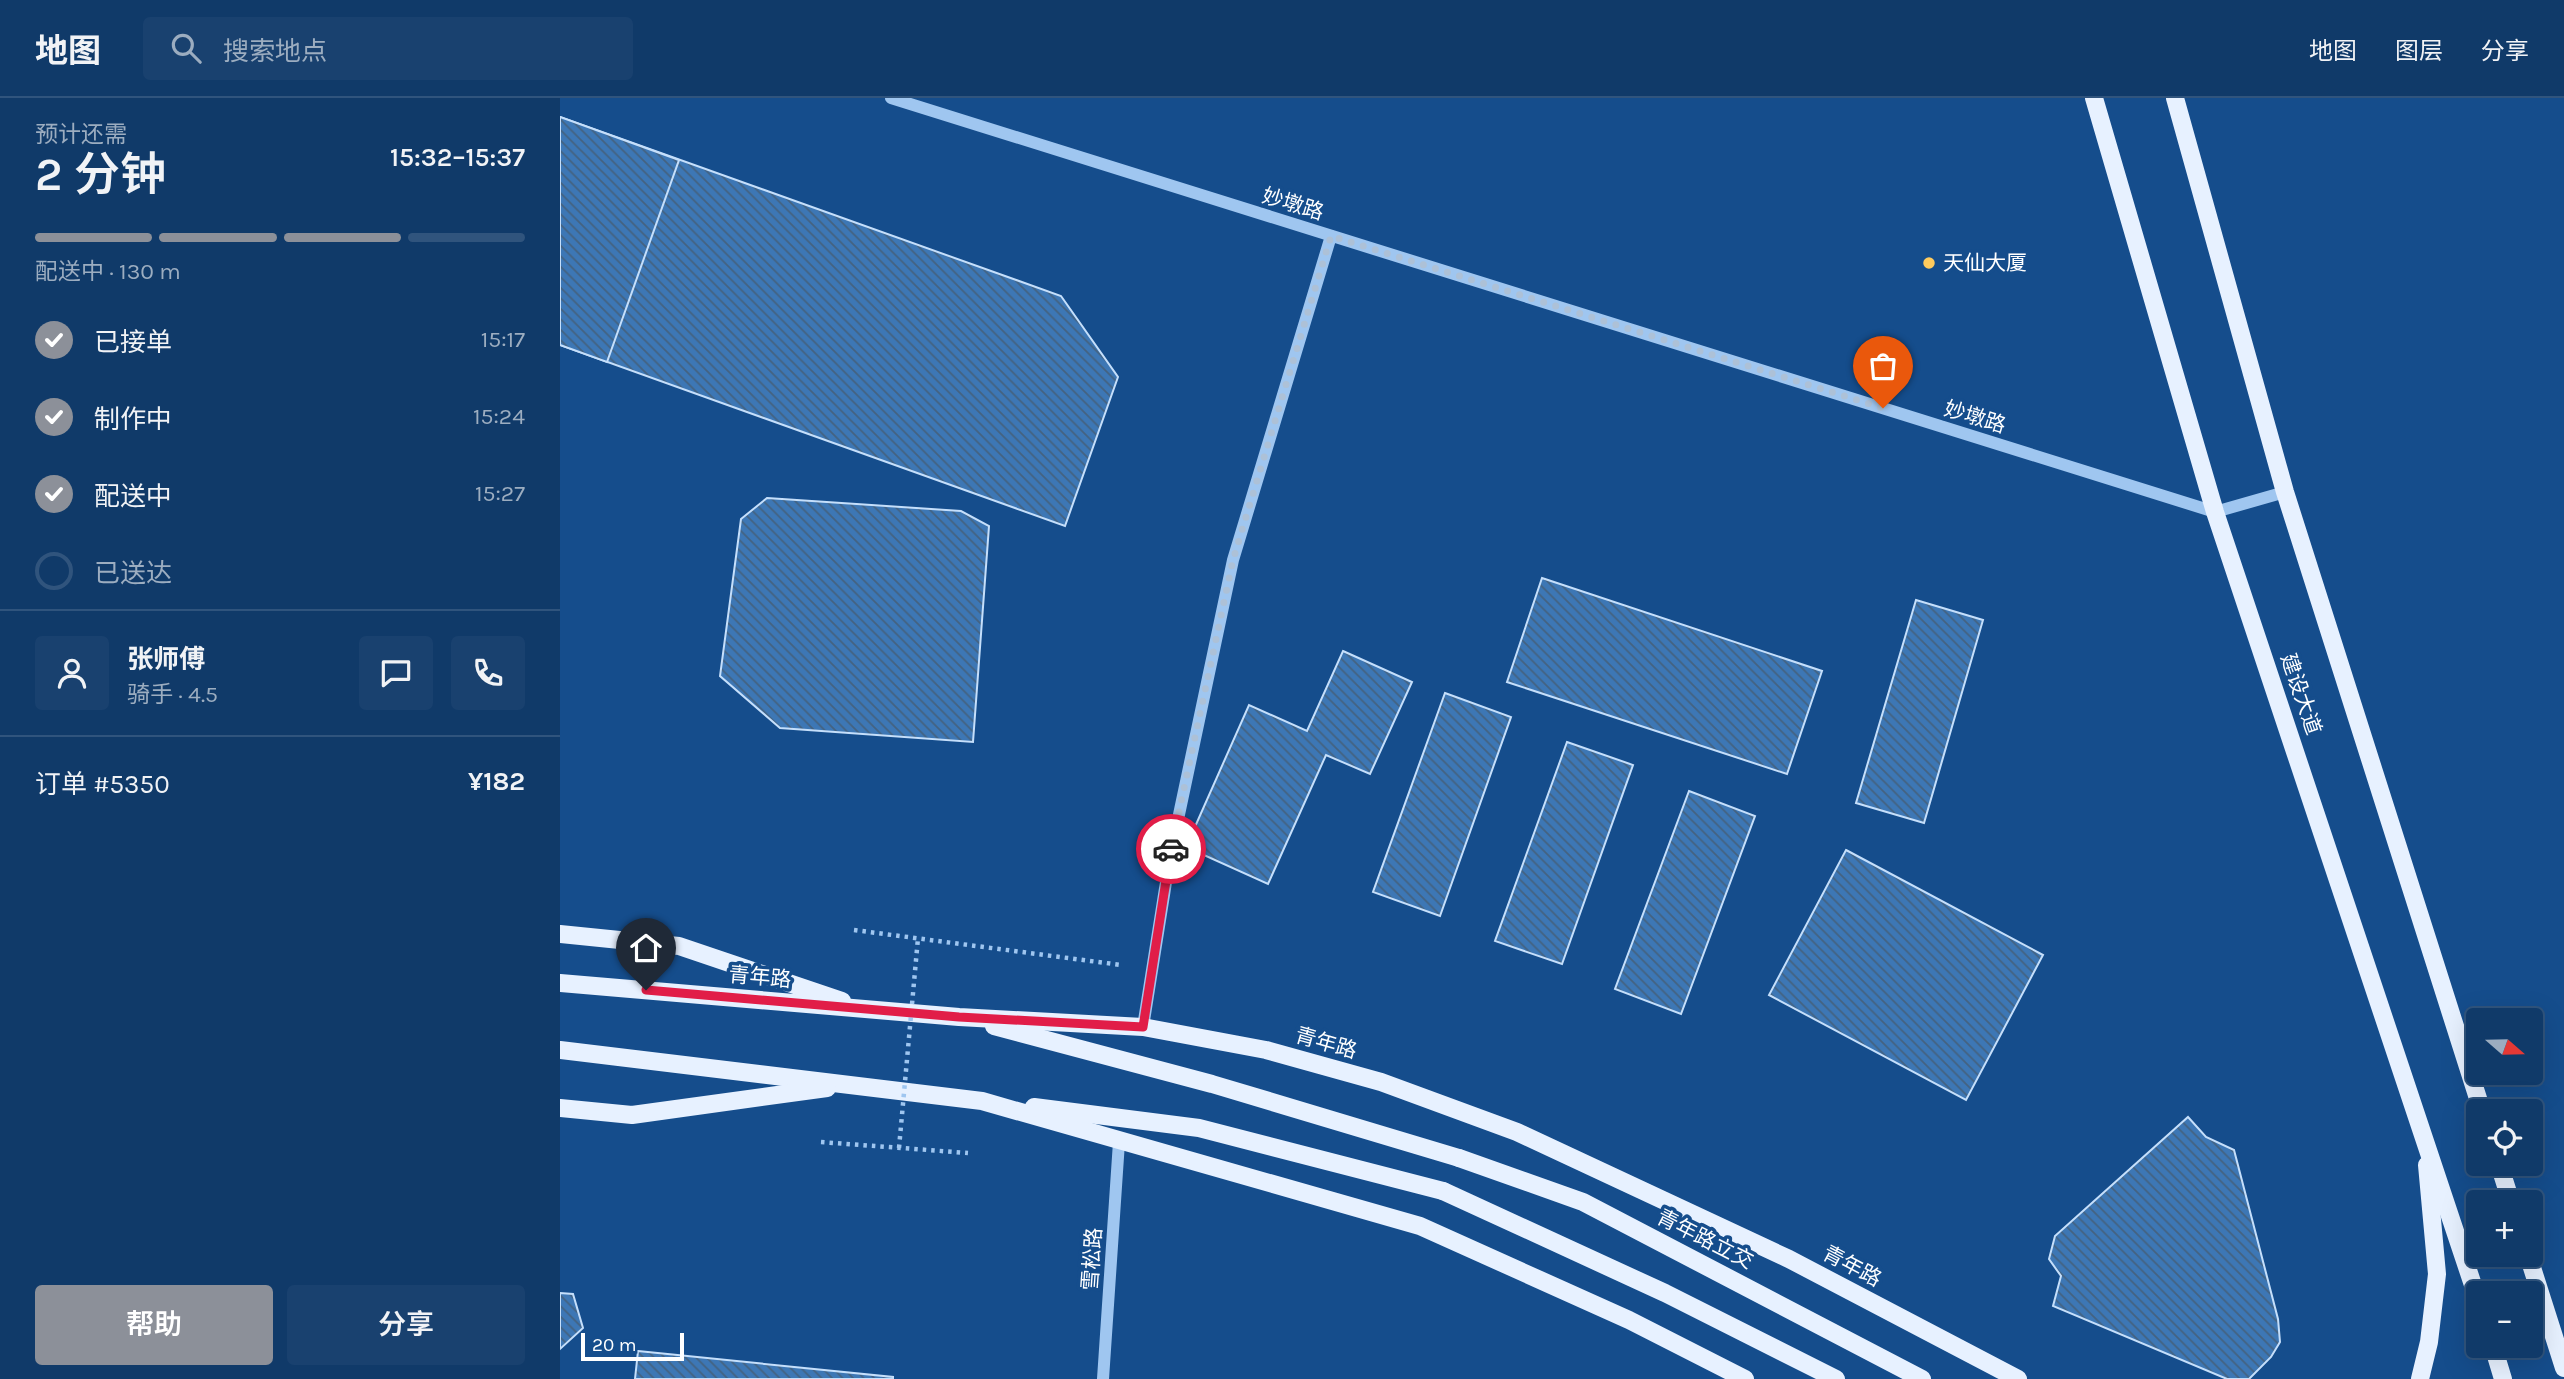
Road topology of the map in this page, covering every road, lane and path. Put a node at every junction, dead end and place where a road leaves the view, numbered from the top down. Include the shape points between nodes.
1 (891, 98) edge
2 (2094, 98) edge
3 (2175, 98) edge
4 (1331, 236) junction
5 (2285, 492) junction
6 (2216, 512) junction
7 (854, 930) dead end
8 (560, 934) edge
9 (918, 938) junction
10 (1121, 965) dead end
11 (560, 983) edge
12 (869, 1009) junction
13 (959, 1017) junction
14 (1143, 1027) junction
15 (560, 1050) edge
16 (852, 1085) junction
17 (2478, 1099) edge
18 (982, 1101) junction
19 (560, 1108) edge
20 (2423, 1130) junction
21 (821, 1142) dead end
22 (1119, 1142) junction
23 (899, 1148) junction
24 (968, 1153) dead end
25 (2532, 1267) edge
26 (2472, 1281) edge
27 (2497, 1358) edge
28 (2564, 1368) edge
29 (1104, 1379) edge
30 (1745, 1379) edge
31 (1836, 1379) edge
32 (1922, 1379) edge
33 (2018, 1379) edge
34 (2420, 1379) edge
35 (2503, 1379) edge

1 - 4 street, 妙墩路
2 - 6 main road, 建设大道
3 - 5 main road
4 - 6 street, 妙墩路
4 - 14 street via 1233,560 1170,857
5 - 6 street
5 - 17 main road
6 - 20 main road, 建设大道
7 - 9 path
8 - 12 main road via 679,946
9 - 10 path
9 - 23 path, bridge
11 - 12 main road, 青年路
12 - 13 main road, 青年路
13 - 14 main road, 青年路
13 - 32 main road, 青年路立交, bridge via 1212,1084 1459,1158 1583,1202
14 - 33 main road, 青年路 via 1266,1050 1517,1132 1789,1259
15 - 16 main road
16 - 18 main road
16 - 19 main road via 632,1115
18 - 22 main road
18 - 31 main road, bridge via 1199,1128 1443,1191 1665,1293
20 - 26 main road, 建设大道
20 - 34 main road via 2437,1274
21 - 23 path
22 - 29 street, 雪松路
22 - 30 main road via 1420,1226 1629,1320
23 - 24 path
25 - 28 main road
27 - 35 main road

